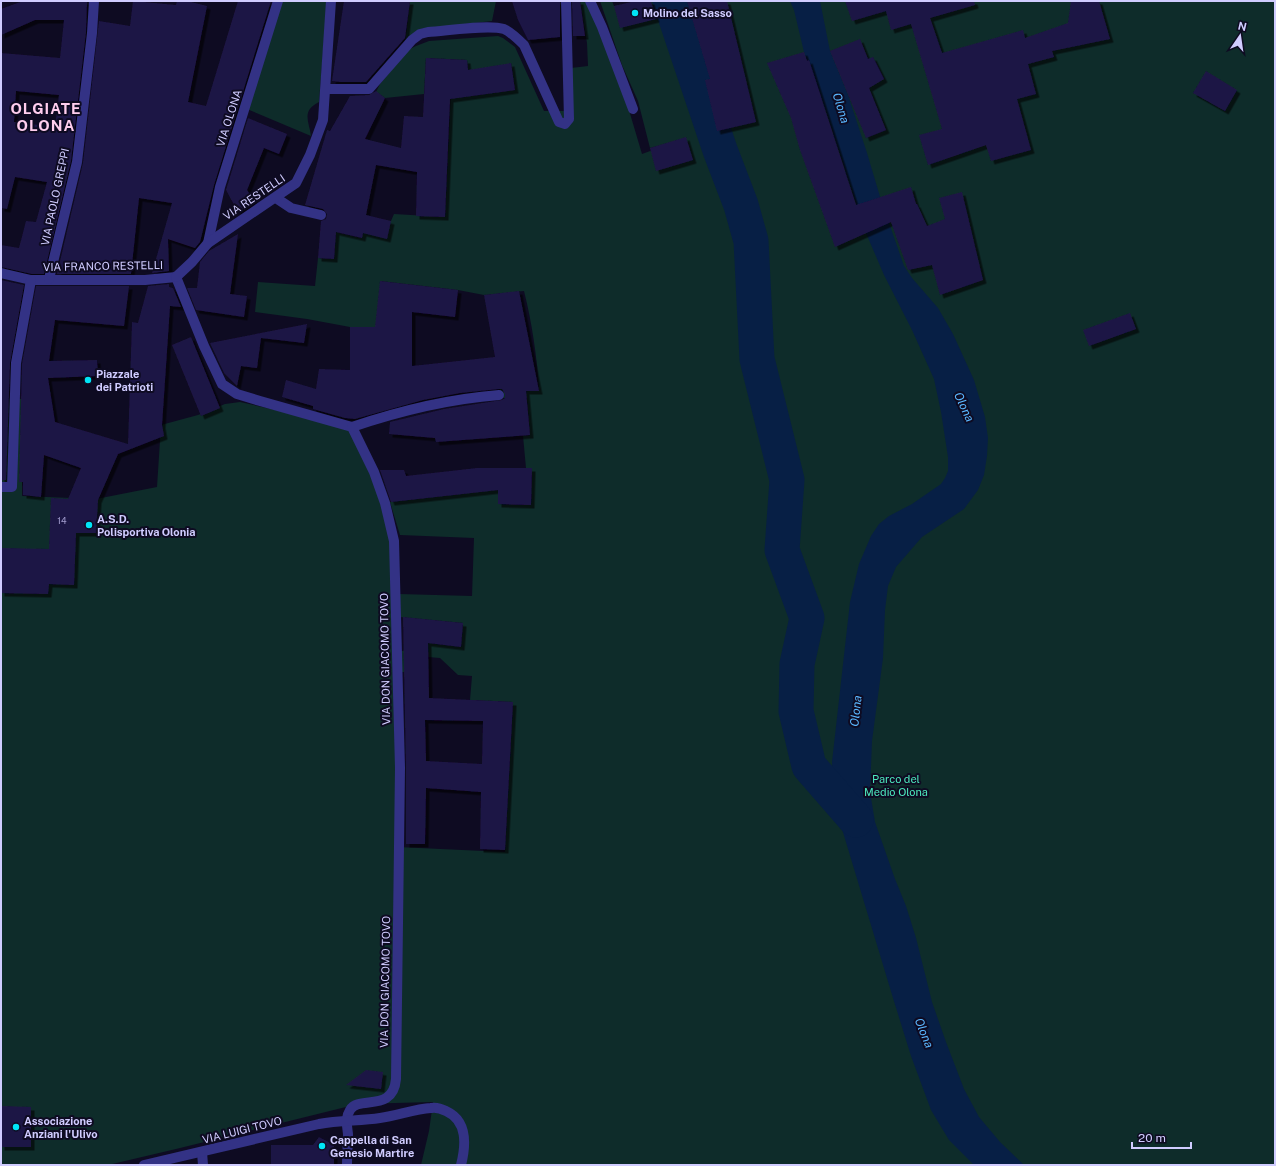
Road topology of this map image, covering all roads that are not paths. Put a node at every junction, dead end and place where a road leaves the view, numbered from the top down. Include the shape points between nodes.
1 (94, 1) edge
2 (278, 1) edge
3 (331, 1) edge
4 (566, 1) edge
5 (590, 1) edge
6 (326, 89) junction
7 (633, 109) dead end
8 (276, 198) junction
9 (321, 215) dead end
10 (208, 243) junction
11 (1, 273) edge
12 (176, 277) junction
13 (49, 279) junction
14 (31, 280) junction
15 (499, 395) dead end
16 (352, 427) junction
17 (1, 487) edge
18 (346, 1121) junction
19 (202, 1152) junction
20 (144, 1165) edge
21 (203, 1165) edge
22 (347, 1165) edge
23 (461, 1165) edge

1 - 13 street, VIA PAOLO GREPPI via 77,162
2 - 10 street, VIA OLONA via 220,187
3 - 6 street, VIA RESTELLI
4 - 6 street via 569,119 564,124 559,122 524,45 504,29 493,27 420,34 369,89
5 - 7 street
6 - 8 street, VIA RESTELLI via 323,120 310,155 296,184
8 - 9 street via 291,208
8 - 10 street, VIA RESTELLI
10 - 12 street, VIA RESTELLI
11 - 14 street, VIA FRANCO RESTELLI
12 - 13 street, VIA FRANCO RESTELLI via 145,280
12 - 16 street via 222,384 237,394
13 - 14 street, VIA FRANCO RESTELLI
14 - 17 street via 16,363 12,488
15 - 16 street via 440,403 380,417
16 - 18 street, VIA DON GIACOMO TOVO via 374,472 385,502 394,541 400,768 395,1089 385,1098 355,1106
18 - 19 street, VIA LUIGI TOVO via 319,1124
18 - 22 street
18 - 23 street, VIA LUIGI TOVO via 378,1119 430,1108 444,1110 454,1116 463,1127 465,1136
19 - 20 street, VIA LUIGI TOVO
19 - 21 street

